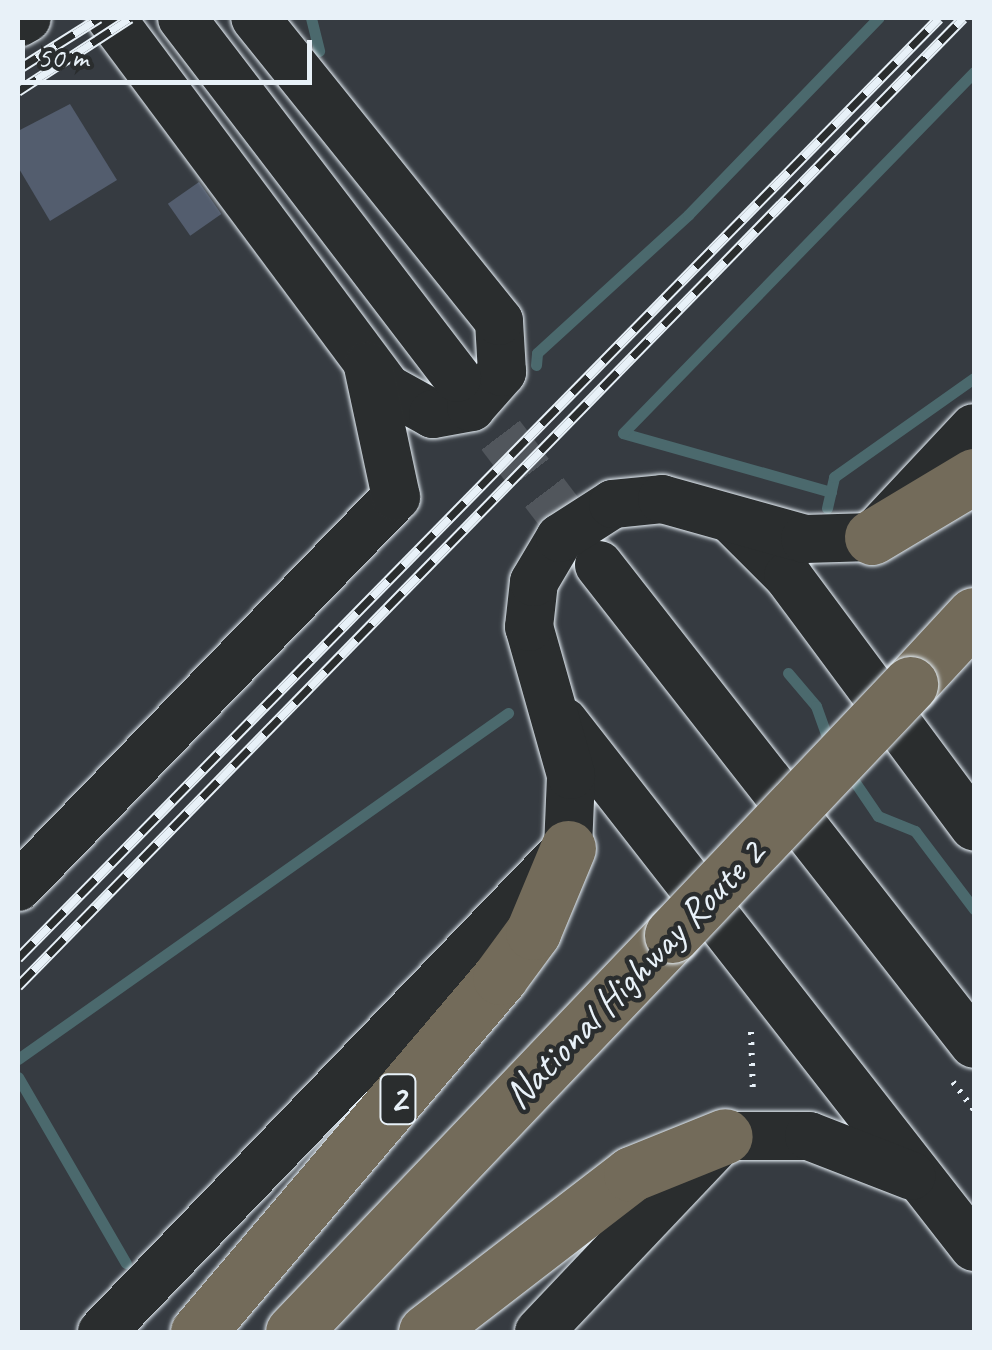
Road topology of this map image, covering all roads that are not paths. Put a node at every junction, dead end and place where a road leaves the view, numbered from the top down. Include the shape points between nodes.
1 (26, 18) edge
2 (110, 18) edge
3 (182, 18) edge
4 (255, 18) edge
5 (18, 23) edge
6 (368, 366) junction
7 (457, 378) tunnel mouth
8 (974, 428) edge
9 (974, 476) edge
10 (730, 519) junction
11 (872, 537) junction
12 (600, 565) tunnel mouth
13 (969, 625) edge
14 (558, 716) junction
15 (974, 826) edge
16 (568, 848) junction
17 (18, 887) edge
18 (974, 1044) edge
19 (725, 1136) junction
20 (922, 1182) junction
21 (974, 1247) edge
22 (102, 1332) edge
23 (198, 1332) edge
24 (293, 1332) edge
25 (426, 1332) edge
26 (539, 1332) edge

1 - 5 street
2 - 6 street
3 - 7 street
4 - 6 street via 486,303 506,342 495,384 454,413 412,408
6 - 17 street via 396,497
8 - 11 street
9 - 11 highway
10 - 11 street via 805,540
10 - 14 street via 638,499 590,513 560,538 534,582 529,627
10 - 15 street via 788,576
12 - 18 street
13 - 24 highway, National Highway Route 2 / 2, bridge
14 - 16 street via 571,775
14 - 20 street
16 - 22 street
16 - 23 highway, 2 via 533,932 500,978
19 - 20 street via 809,1136
19 - 25 highway via 630,1174
19 - 26 street
20 - 21 street

